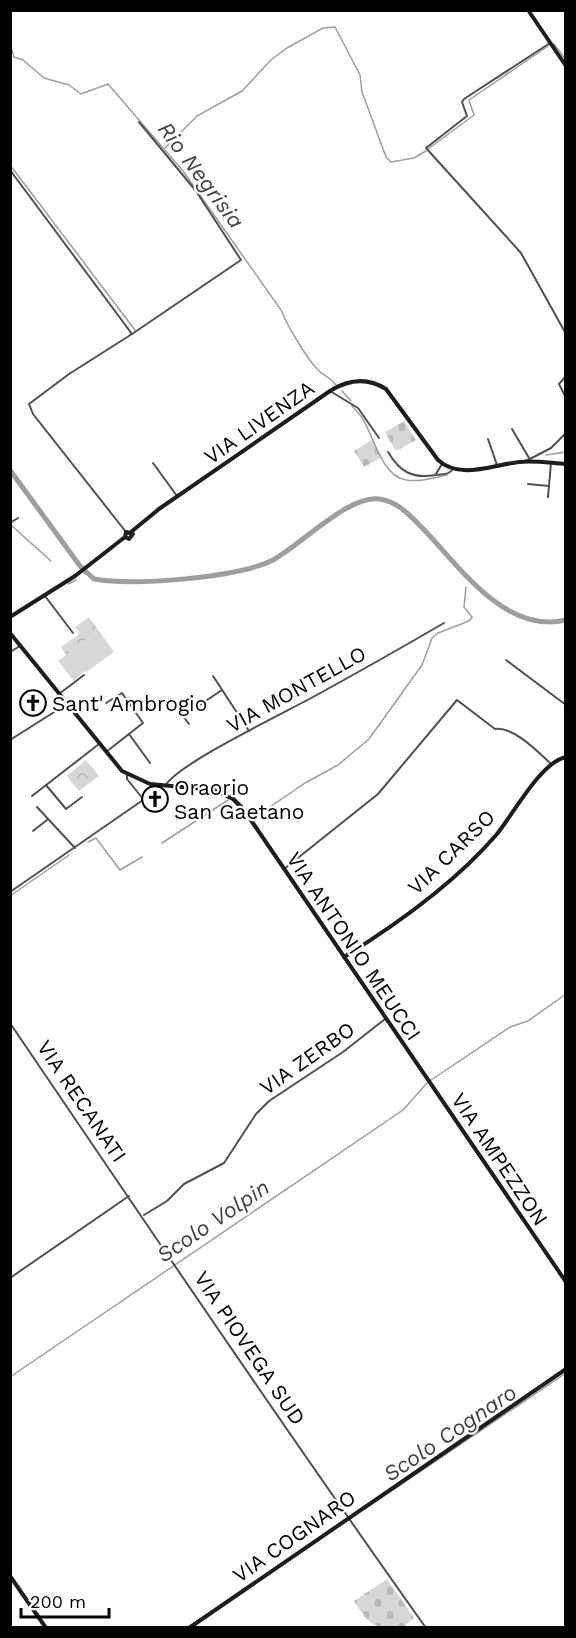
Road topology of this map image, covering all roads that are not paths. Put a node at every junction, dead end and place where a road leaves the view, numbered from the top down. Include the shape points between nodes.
1 (528, 10) edge
2 (550, 43) junction
3 (566, 66) edge
4 (139, 122) dead end
5 (10, 170) edge
6 (132, 334) junction
7 (566, 334) edge
8 (566, 376) edge
9 (330, 391) junction
10 (566, 398) edge
11 (512, 429) dead end
12 (566, 433) edge
13 (379, 438) dead end
14 (488, 439) dead end
15 (388, 452) dead end
16 (527, 460) junction
17 (153, 463) dead end
18 (551, 463) junction
19 (442, 464) junction
20 (566, 464) edge
21 (497, 466) junction
22 (453, 470) junction
23 (434, 476) junction
24 (528, 484) dead end
25 (549, 486) junction
26 (177, 496) junction
27 (548, 497) dead end
28 (18, 518) dead end
29 (10, 523) edge
30 (128, 533) junction
31 (45, 596) junction
32 (10, 617) edge
33 (444, 623) dead end
34 (10, 633) edge
35 (73, 633) dead end
36 (20, 646) junction
37 (10, 652) edge
38 (506, 660) dead end
39 (84, 675) dead end
40 (213, 676) dead end
41 (222, 690) junction
42 (59, 694) junction
43 (106, 703) dead end
44 (67, 704) junction
45 (566, 705) edge
46 (189, 724) dead end
47 (249, 731) junction
48 (129, 734) junction
49 (10, 740) edge
50 (99, 744) junction
51 (106, 752) junction
52 (566, 757) edge
53 (150, 763) dead end
54 (550, 763) junction
55 (128, 775) junction
56 (46, 785) junction
57 (158, 785) junction
58 (165, 786) junction
59 (32, 796) dead end
60 (82, 797) dead end
61 (143, 800) junction
62 (37, 807) dead end
63 (47, 820) junction
64 (33, 831) dead end
65 (75, 848) junction
66 (284, 869) junction
67 (10, 892) edge
68 (344, 957) junction
69 (385, 1020) junction
70 (10, 1023) edge
71 (429, 1082) joint
72 (129, 1196) junction
73 (143, 1215) junction
74 (11, 1277) edge
75 (566, 1282) edge
76 (566, 1369) edge
77 (348, 1517) junction
78 (10, 1576) edge
79 (46, 1628) edge
80 (189, 1628) edge
81 (426, 1628) edge

1 - 2 street
2 - 3 street
2 - 7 street via 464,99 466,116 426,148 521,253
4 - 6 street via 196,191 241,260
5 - 6 street
6 - 30 street via 29,405 73,467
8 - 10 street via 559,384
9 - 13 street, VIA LIVENZA via 358,408
9 - 19 street via 356,381 380,385
9 - 26 street, VIA LIVENZA
11 - 16 street
12 - 16 street via 551,448
14 - 21 street
15 - 23 street via 408,474
16 - 18 street
16 - 21 street
17 - 26 street
18 - 20 street
18 - 25 street
19 - 22 street
19 - 23 street
21 - 22 street
22 - 23 street
24 - 25 street
25 - 27 street
26 - 30 street, VIA LIVENZA
28 - 29 street
30 - 31 street, VIA LIVENZA
31 - 32 street, VIA LIVENZA
31 - 35 street
33 - 47 street, VIA MONTELLO
34 - 36 street, VIA ANTONIO MEUCCI
36 - 37 street
36 - 42 street, VIA ANTONIO MEUCCI
38 - 45 street
39 - 42 street
40 - 41 street
41 - 46 street via 183,716
41 - 47 street
42 - 44 street, VIA ANTONIO MEUCCI
43 - 48 street via 122,693 143,723
44 - 49 street
44 - 50 street, VIA ANTONIO MEUCCI
47 - 58 street, VIA MONTELLO
48 - 51 street
48 - 53 street
50 - 51 street, VIA ANTONIO MEUCCI
50 - 56 street
51 - 55 street, VIA ANTONIO MEUCCI
52 - 54 street
54 - 66 street via 512,732 495,729 457,700 378,794
54 - 68 street, VIA CARSO via 495,835 458,873 404,918
55 - 57 street, VIA ANTONIO MEUCCI
55 - 61 street
56 - 59 street
56 - 60 street via 66,809
57 - 58 street, VIA ANTONIO MEUCCI
57 - 61 street
58 - 66 street, VIA ANTONIO MEUCCI via 208,788 232,799 244,810
61 - 65 street
62 - 63 street
63 - 64 street
63 - 65 street
65 - 67 street
66 - 68 street, VIA ANTONIO MEUCCI
68 - 69 street, VIA ANTONIO MEUCCI
69 - 71 street, VIA ANTONIO MEUCCI
69 - 73 street, VIA ZERBO via 269,1101 224,1162 184,1184 166,1202
70 - 72 street, VIA RECANATI
71 - 75 street, VIA AMPEZZON
72 - 73 street, VIA PIOVEGA SUD
72 - 74 street
73 - 77 street, VIA PIOVEGA SUD
76 - 77 street, VIA COGNARO
77 - 80 street, VIA COGNARO
77 - 81 street, VIA PIOVEGA SUD
78 - 79 street

